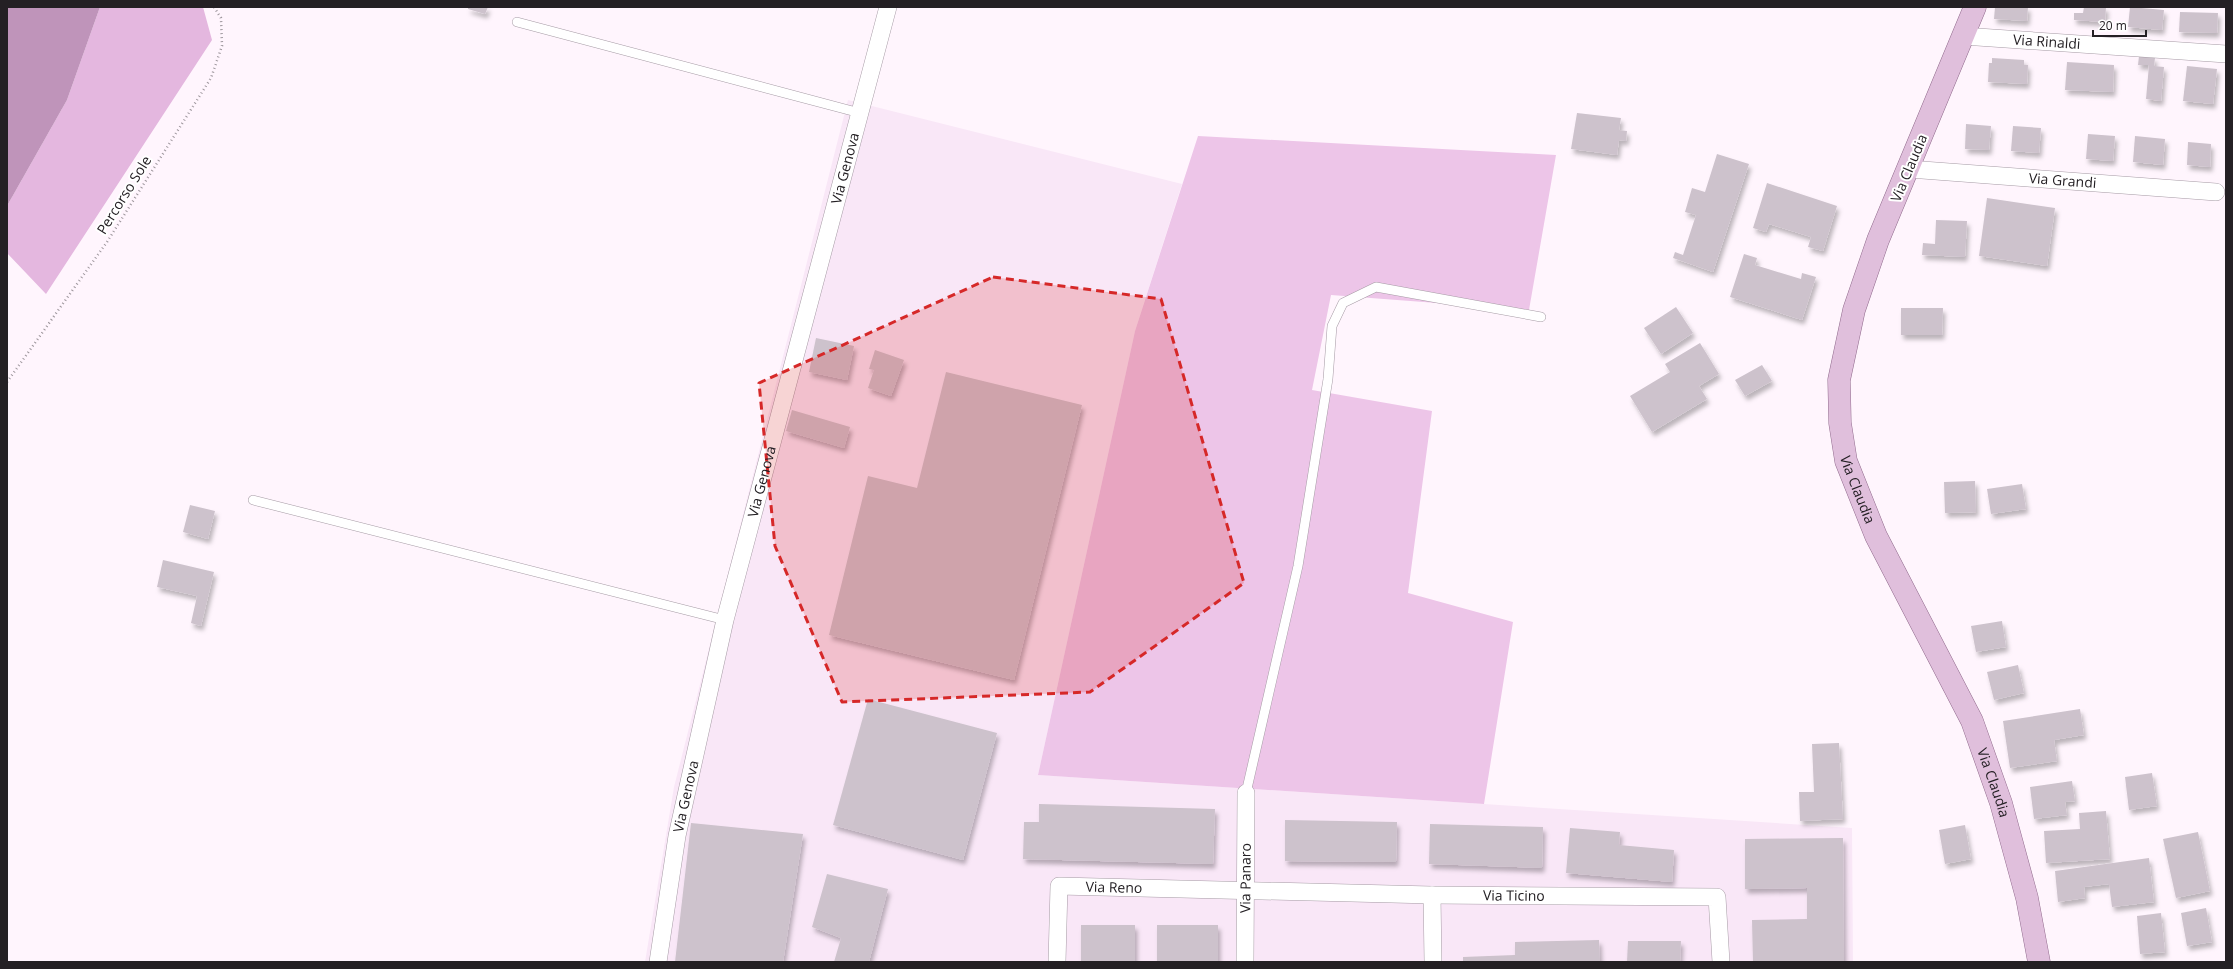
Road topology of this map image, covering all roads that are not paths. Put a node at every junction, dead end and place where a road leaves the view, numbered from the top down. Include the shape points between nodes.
1 (888, 7) edge
2 (1975, 7) edge
3 (517, 22) dead end
4 (1963, 36) junction
5 (2226, 54) edge
6 (860, 113) junction
7 (1908, 169) junction
8 (2216, 192) dead end
9 (1541, 317) dead end
10 (253, 500) dead end
11 (725, 620) junction
12 (1246, 793) joint
13 (1244, 890) junction
14 (1432, 895) junction
15 (658, 962) edge
16 (1057, 962) edge
17 (1245, 962) edge
18 (1433, 962) edge
19 (1721, 962) edge
20 (2039, 962) edge

1 - 6 street, Via Genova
2 - 4 main road, Via Claudia
3 - 6 lane
4 - 5 street, Via Rinaldi
4 - 7 main road, Via Claudia
6 - 11 street, Via Genova
7 - 8 street, Via Grandi
7 - 20 main road, Via Claudia via 1878,240 1854,310 1839,380 1840,423 1846,461 1876,536 1972,721 2005,818 2027,898
9 - 12 lane via 1376,288 1343,303 1332,326 1328,379 1298,566
10 - 11 lane
11 - 15 street, Via Genova via 677,836
12 - 13 street, Via Panaro
13 - 14 street, Via Ticino
13 - 16 street, Via Reno via 1060,886
13 - 17 street, Via Panaro
14 - 18 street
14 - 19 street, Via Ticino via 1718,897

